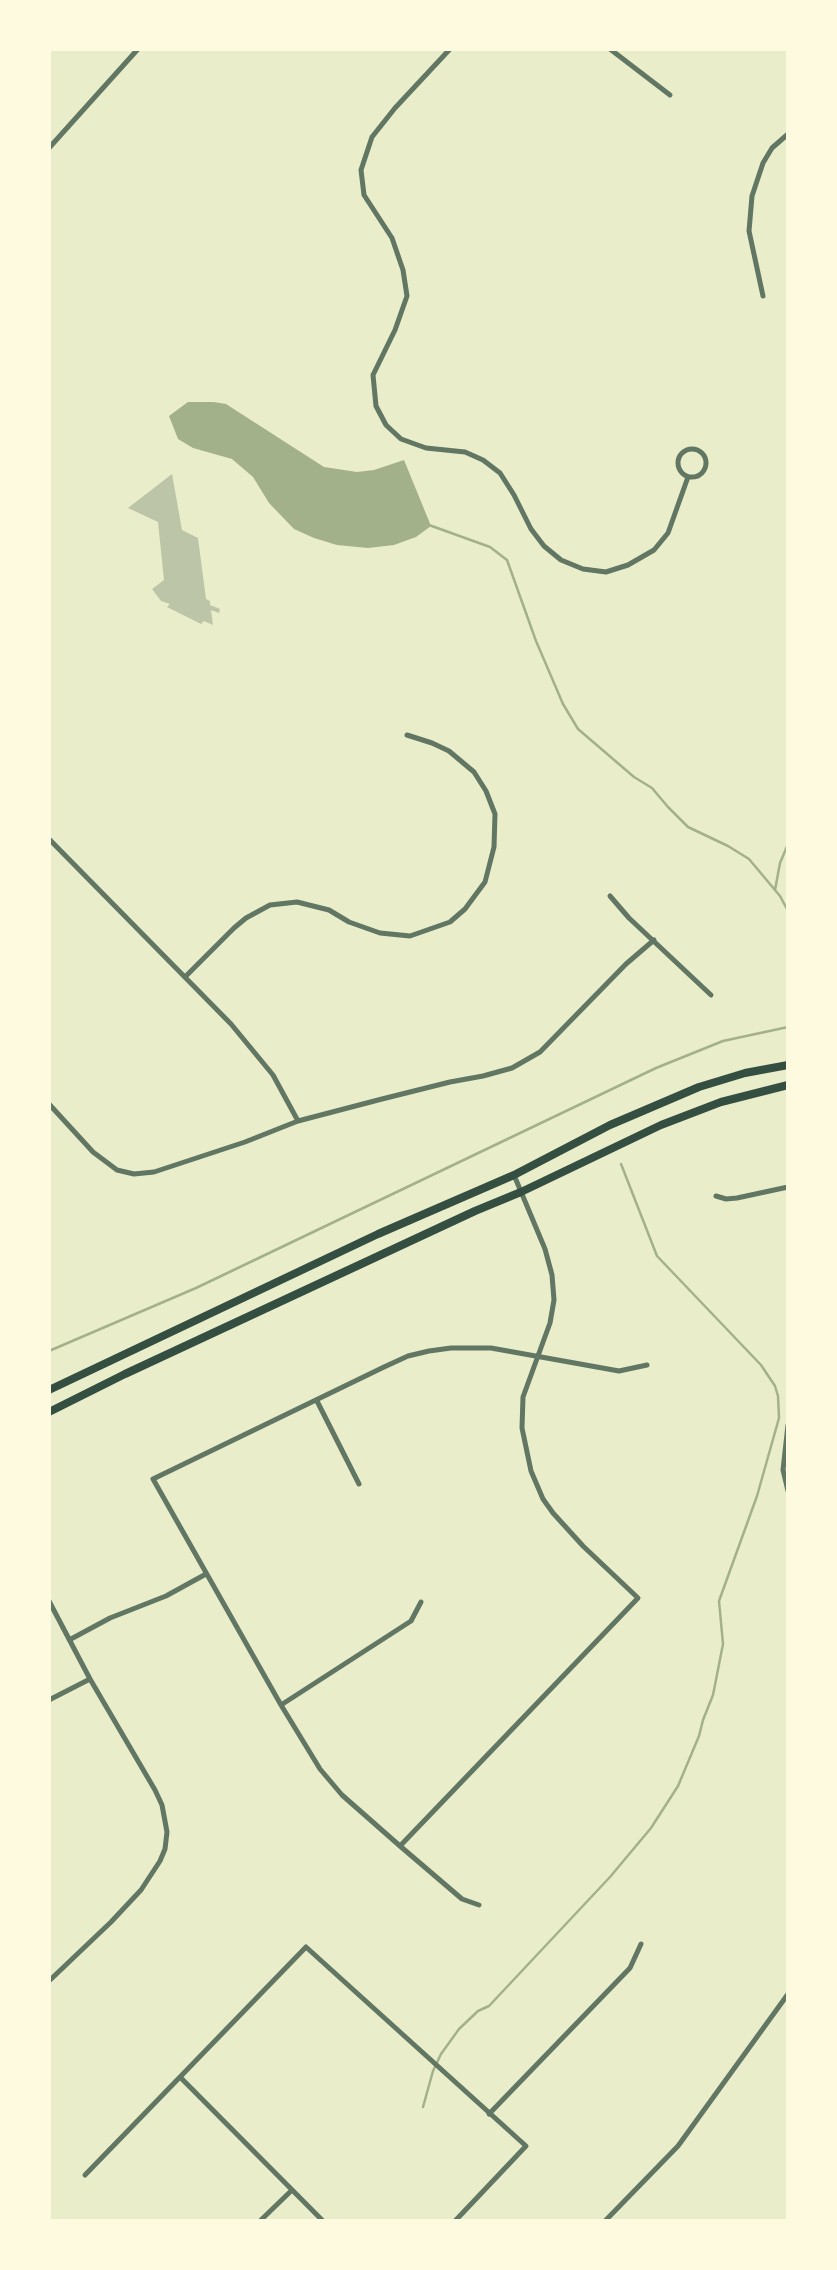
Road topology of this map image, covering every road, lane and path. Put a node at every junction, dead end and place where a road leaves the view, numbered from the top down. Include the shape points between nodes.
1 (138, 49) edge
2 (450, 49) edge
3 (610, 49) edge
4 (670, 95) dead end
5 (788, 134) edge
6 (49, 148) edge
7 (763, 296) dead end
8 (688, 477) junction
9 (407, 735) dead end
10 (49, 839) edge
11 (611, 896) dead end
12 (654, 940) junction
13 (185, 977) junction
14 (711, 995) dead end
15 (788, 1065) edge
16 (788, 1085) edge
17 (49, 1104) edge
18 (299, 1122) junction
19 (514, 1175) junction
20 (788, 1187) edge
21 (520, 1192) junction
22 (716, 1196) dead end
23 (538, 1356) junction
24 (647, 1365) dead end
25 (49, 1390) edge
26 (317, 1401) junction
27 (49, 1412) edge
28 (788, 1425) edge
29 (359, 1484) dead end
30 (788, 1491) edge
31 (206, 1574) junction
32 (49, 1601) edge
33 (421, 1602) dead end
34 (71, 1639) junction
35 (90, 1679) junction
36 (49, 1700) edge
37 (281, 1705) junction
38 (400, 1846) junction
39 (479, 1905) dead end
40 (641, 1944) dead end
41 (49, 1981) edge
42 (788, 1994) edge
43 (180, 2077) junction
44 (489, 2114) junction
45 (85, 2175) dead end
46 (292, 2190) junction
47 (260, 2221) edge
48 (323, 2221) edge
49 (456, 2221) edge
50 (605, 2221) edge

1 - 6 street
2 - 8 street via 372,137 361,170 364,195 392,238 407,296 373,375 376,406 386,425 401,439 483,460 500,473 544,546 583,569 606,572 654,550 668,533
3 - 4 street
5 - 7 street via 763,163 750,205 749,231
8 - 8 street via 704,471 705,462 698,451 685,451 679,458 680,472
9 - 13 street via 449,751 474,772 495,814 494,847 485,882 465,909 450,922 410,936 380,933 329,910 297,902 270,905 240,923
10 - 13 street
11 - 12 street
12 - 14 street
12 - 18 street via 540,1052 512,1068
13 - 18 street via 273,1075
15 - 19 main road via 745,1073 666,1100
16 - 21 main road via 721,1102 661,1125
17 - 18 street via 93,1152 117,1170 134,1174 154,1172
19 - 21 street
19 - 25 main road via 378,1234
20 - 22 street via 737,1199
21 - 23 street via 552,1275 554,1300
21 - 27 main road
23 - 24 street via 619,1370
23 - 26 street via 473,1347 429,1351 408,1356
23 - 38 street via 522,1410 524,1446 537,1488 568,1530 638,1598
26 - 29 street
26 - 31 street via 153,1479
28 - 30 street via 783,1470
31 - 34 street
31 - 37 street
32 - 34 street
33 - 37 street via 411,1621
34 - 35 street
35 - 36 street
35 - 41 street via 155,1790 167,1840 141,1890
37 - 38 street via 320,1769
38 - 39 street via 462,1899
40 - 44 street via 630,1968
42 - 50 street via 678,2146
43 - 44 street via 306,1947
43 - 45 street
43 - 46 street
44 - 49 street via 526,2146
46 - 47 street
46 - 48 street

